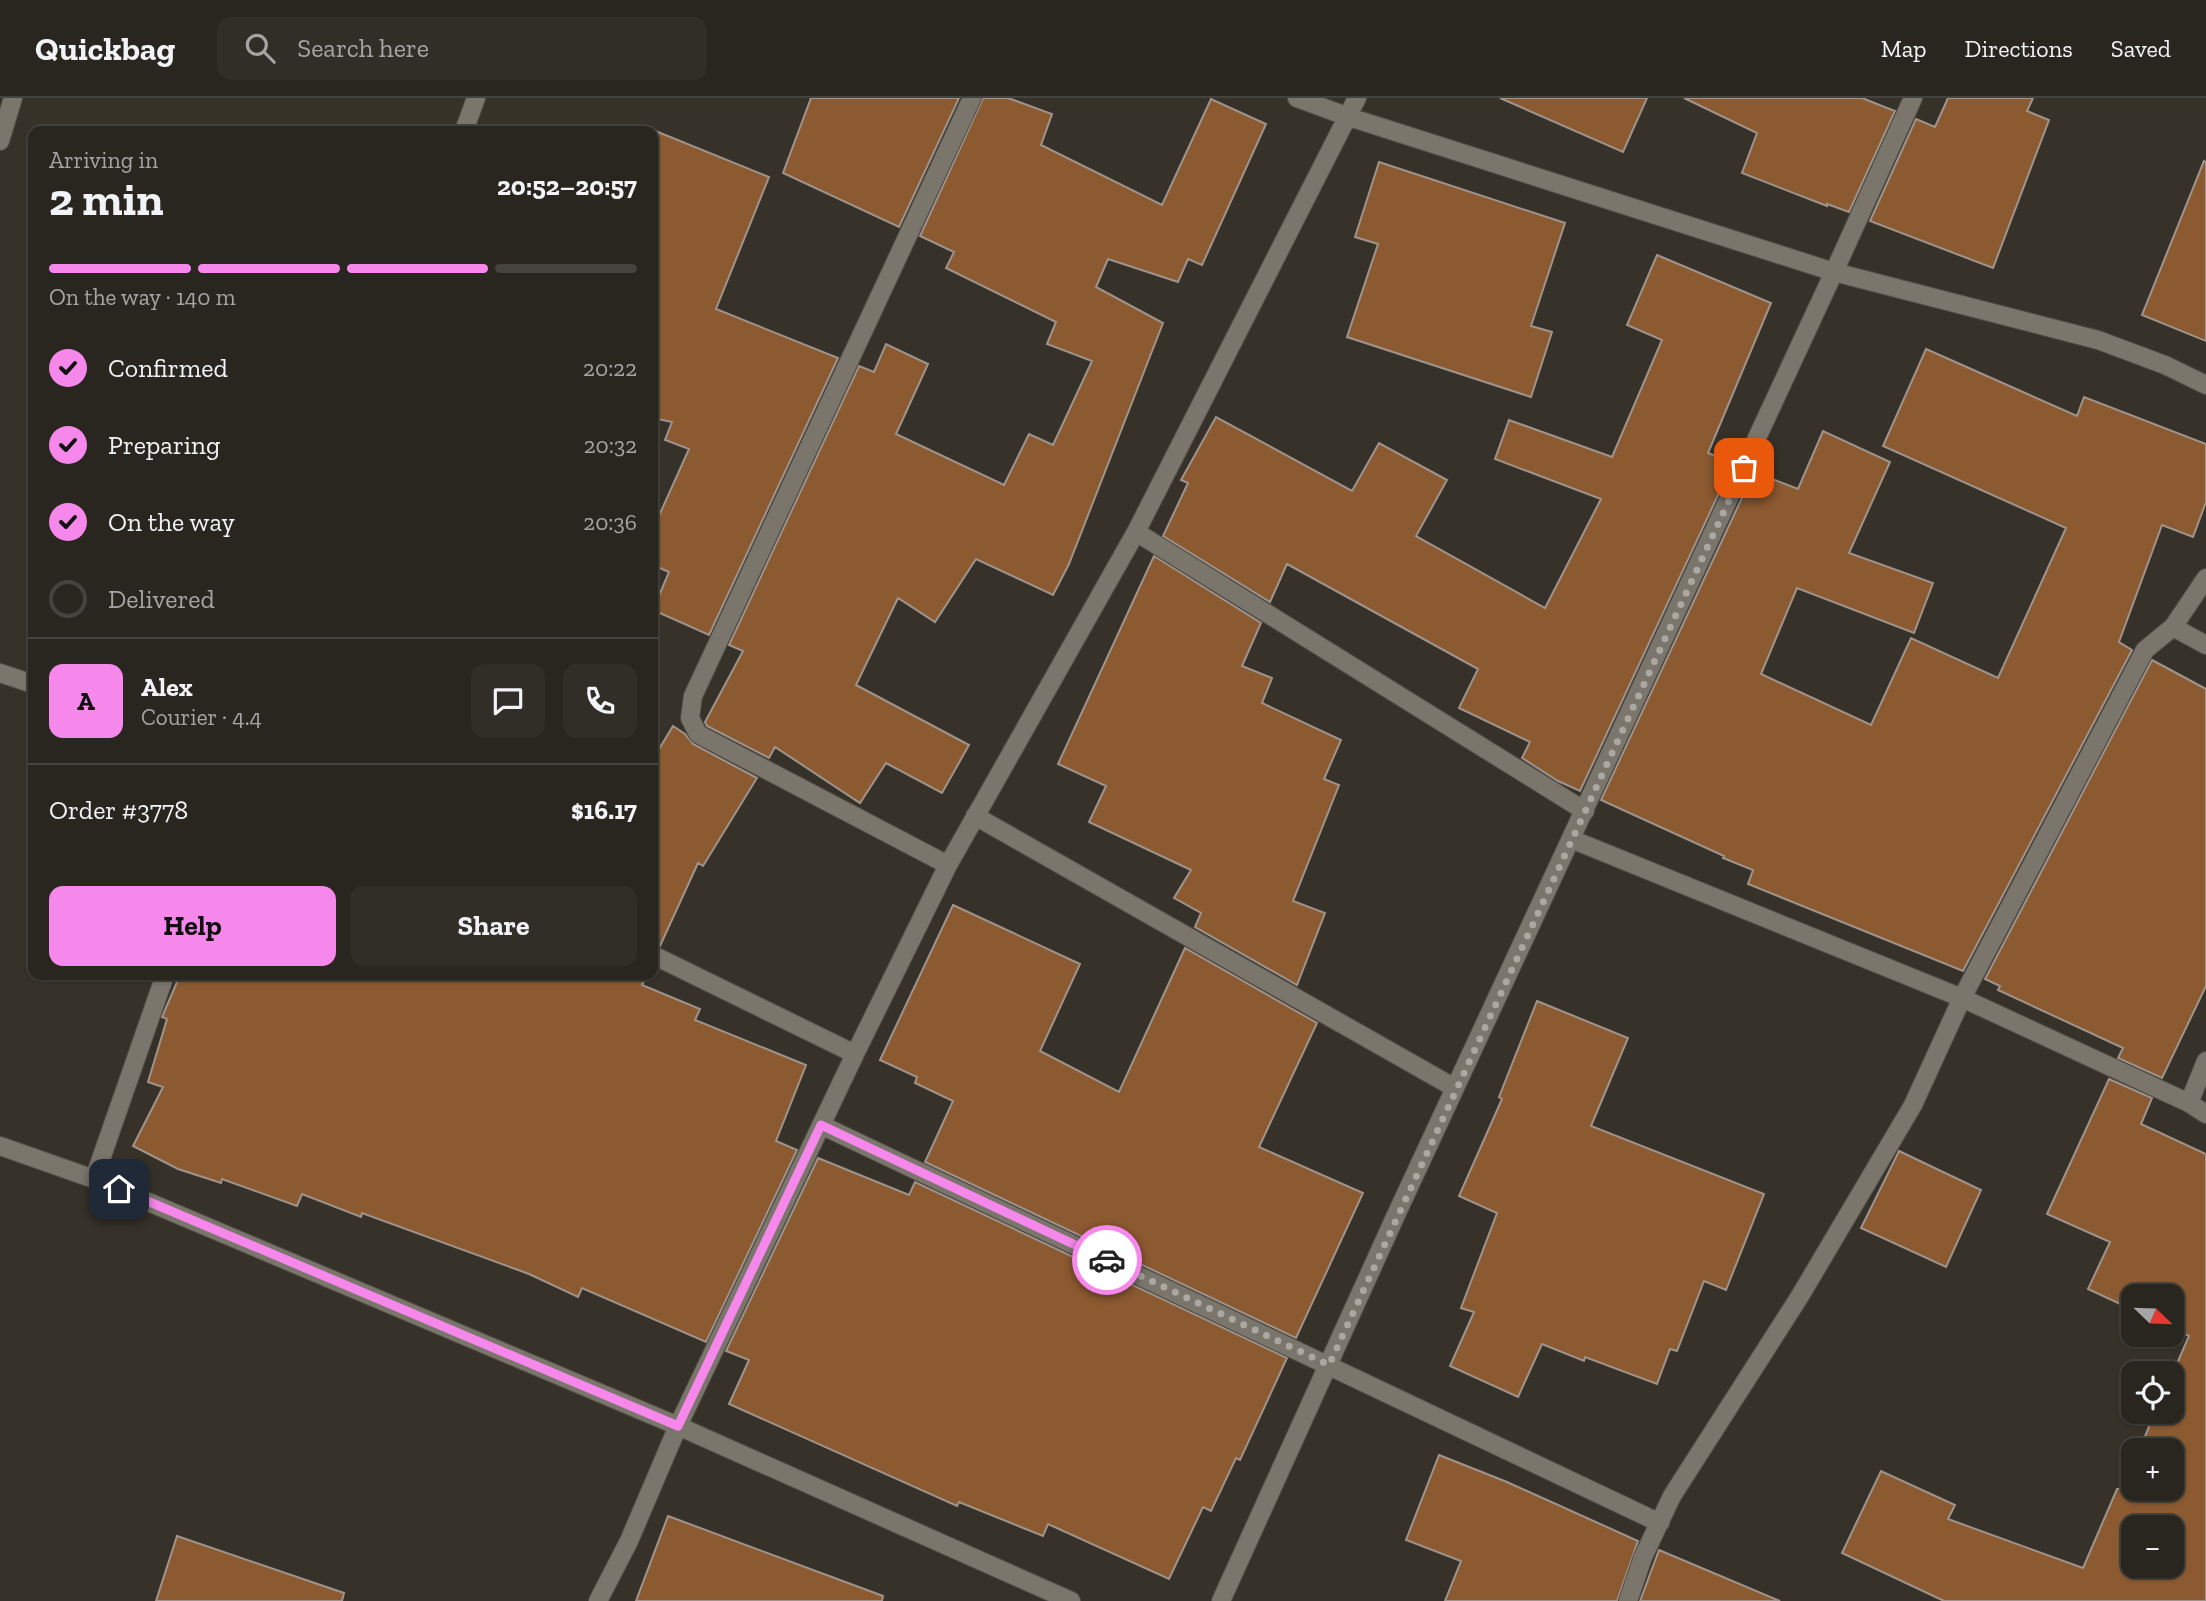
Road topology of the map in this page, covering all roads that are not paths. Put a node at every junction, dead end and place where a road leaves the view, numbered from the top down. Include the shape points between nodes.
1 (13, 98) edge
2 (476, 98) edge
3 (972, 98) edge
4 (1297, 98) edge
5 (1357, 98) edge
6 (1913, 98) edge
7 (1349, 117) junction
8 (466, 126) edge
9 (0, 141) edge
10 (1834, 272) junction
11 (2206, 385) edge
12 (1136, 532) junction
13 (2206, 578) edge
14 (2173, 627) junction
15 (2206, 645) edge
16 (0, 673) edge
17 (28, 682) edge
18 (1585, 811) junction
19 (975, 816) junction
20 (1571, 839) junction
21 (948, 865) junction
22 (658, 957) edge
23 (163, 980) edge
24 (1962, 998) junction
25 (855, 1054) junction
26 (2206, 1061) edge
27 (1455, 1088) junction
28 (2189, 1103) junction
29 (2206, 1114) edge
30 (821, 1125) junction
31 (0, 1146) edge
32 (94, 1179) junction
33 (1329, 1365) junction
34 (678, 1426) junction
35 (1660, 1523) junction
36 (598, 1601) edge
37 (1071, 1601) edge
38 (1221, 1601) edge
39 (1628, 1601) edge

1 - 9 street
2 - 8 street
3 - 21 street via 693,696 690,718 698,734
4 - 7 street
5 - 7 street
6 - 10 street
7 - 10 street
7 - 12 street
10 - 11 street via 2098,340
10 - 18 street
12 - 18 street
12 - 19 street
13 - 14 street
14 - 15 street
14 - 24 street via 2145,650
16 - 17 street
18 - 20 street
19 - 21 street
19 - 27 street
20 - 24 street
20 - 27 street
21 - 25 street
22 - 25 street
23 - 32 street
24 - 28 street
24 - 35 street via 1913,1105 1800,1296 1672,1496
25 - 30 street
26 - 28 street
27 - 33 street
28 - 29 street
30 - 33 street
30 - 34 street
31 - 32 street
32 - 34 street
33 - 35 street
33 - 38 street
34 - 36 street
34 - 37 street
35 - 39 street

